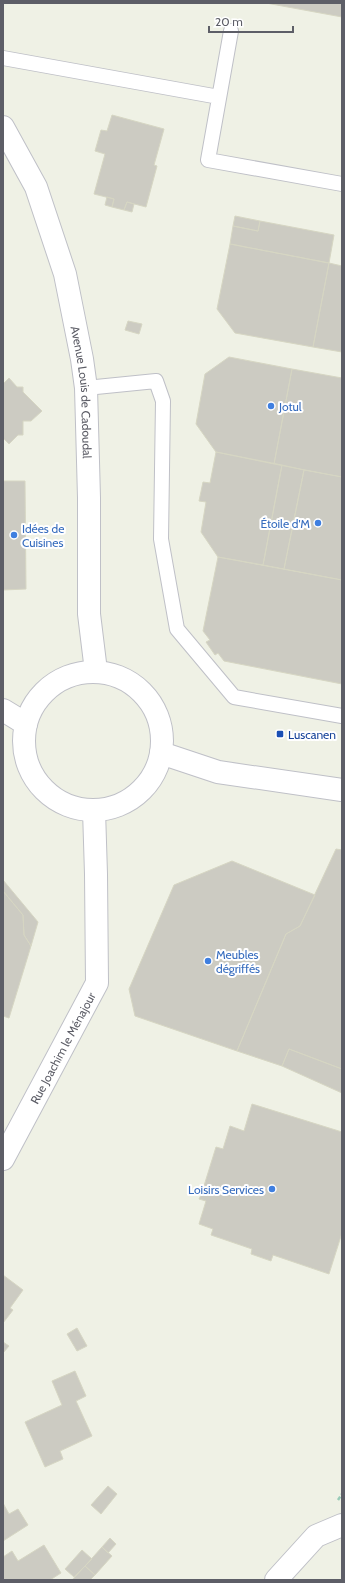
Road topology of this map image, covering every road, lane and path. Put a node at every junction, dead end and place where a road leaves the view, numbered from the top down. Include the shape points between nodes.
1 (231, 31) dead end
2 (3, 58) edge
3 (220, 97) junction
4 (3, 127) edge
5 (342, 184) edge
6 (86, 388) junction
7 (96, 671) junction
8 (3, 710) edge
9 (342, 716) edge
10 (26, 724) junction
11 (160, 753) junction
12 (342, 790) edge
13 (94, 810) junction
14 (3, 1159) edge
15 (342, 1525) edge
16 (276, 1580) edge

1 - 3 lane
2 - 3 lane
3 - 5 lane via 208,160
4 - 6 street, Avenue Louis de Cadoudal via 36,187 65,274
6 - 7 street, Avenue Louis de Cadoudal via 89,614
6 - 9 lane via 156,381 162,401 161,539 177,629 234,697
7 - 10 street via 72,674 51,685 36,702
7 - 11 street via 119,676 144,695 153,707 161,730
8 - 10 street
10 - 13 street via 24,745 28,765 39,784 60,801 73,807
11 - 12 street via 218,772
11 - 13 street via 152,775 137,793 117,805
13 - 14 street, Rue Joachim le Ménajour via 97,984
15 - 16 street via 316,1536

